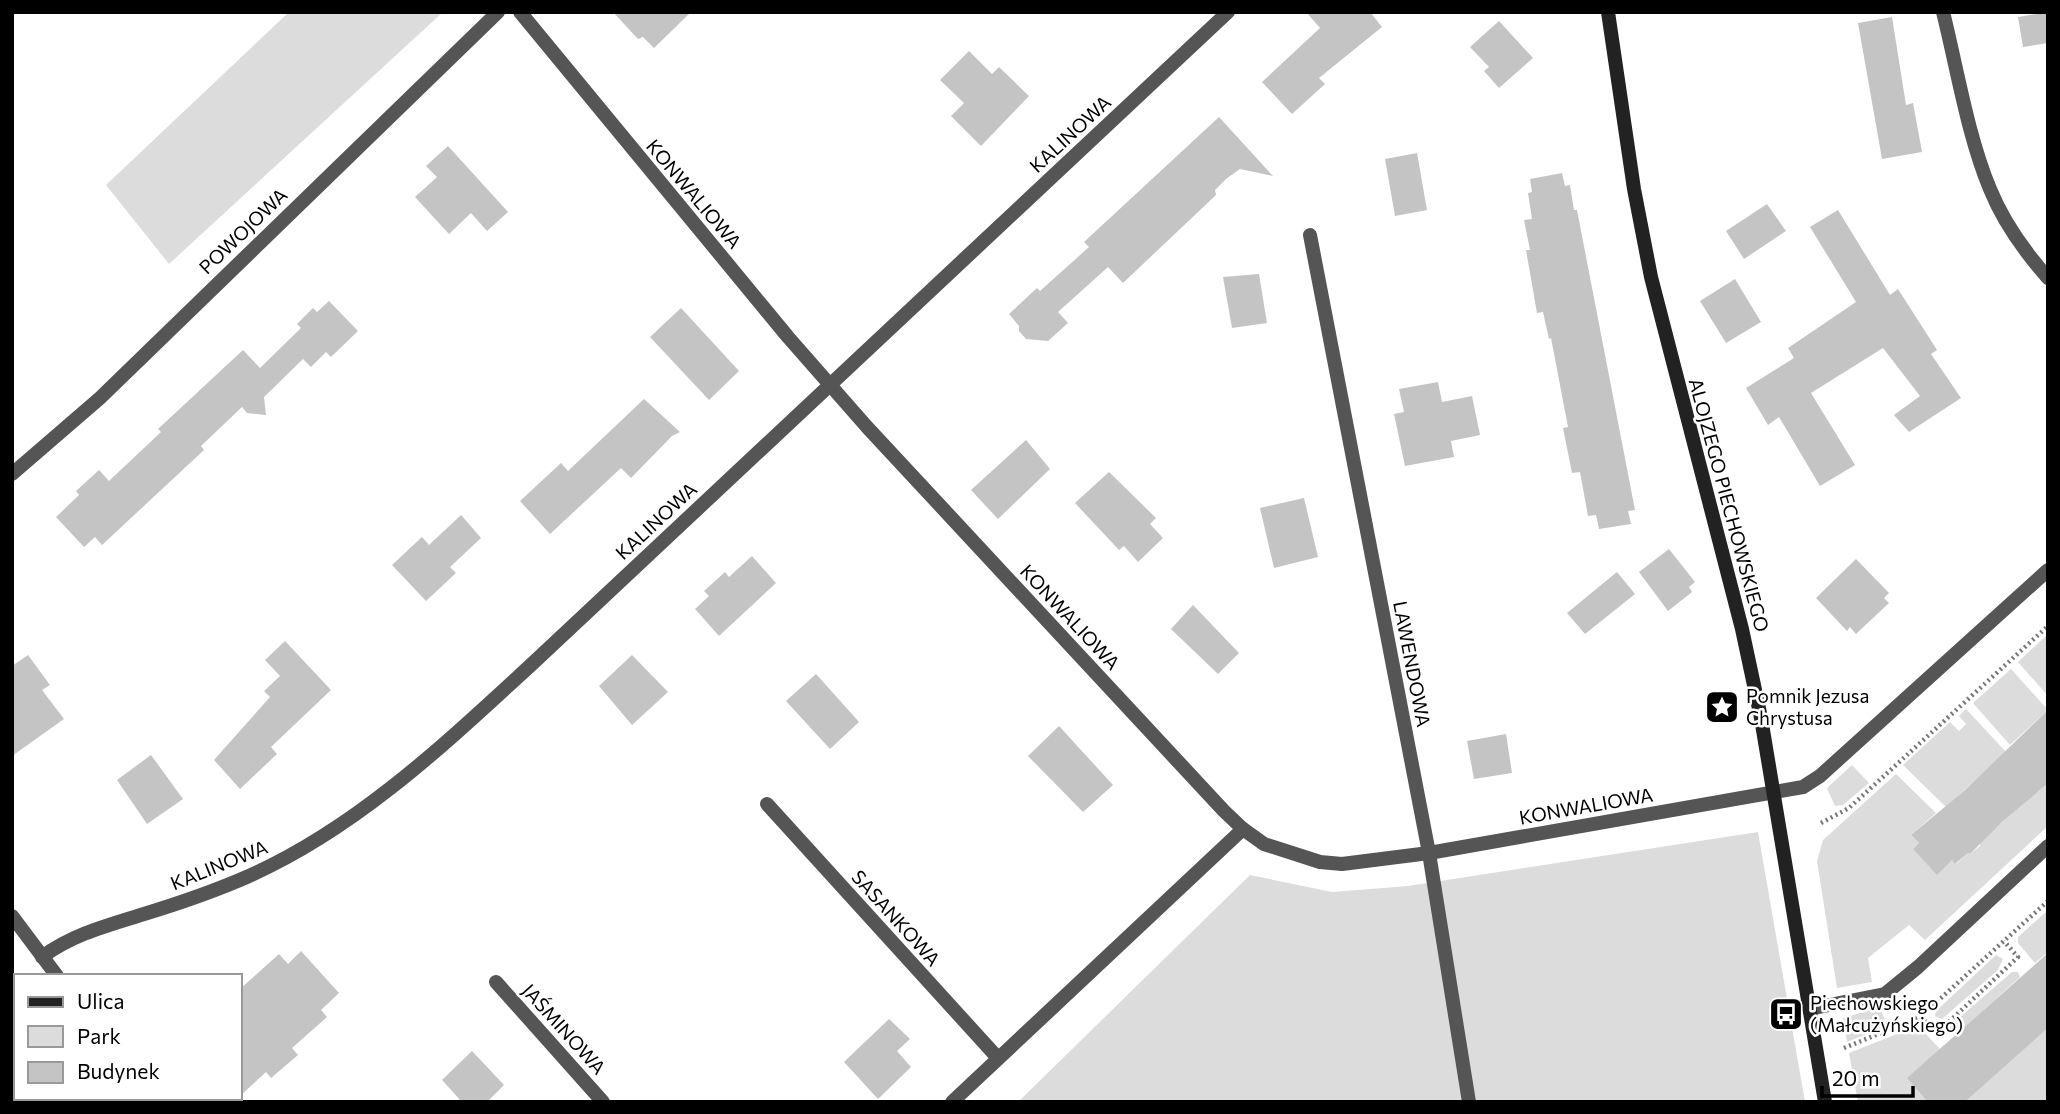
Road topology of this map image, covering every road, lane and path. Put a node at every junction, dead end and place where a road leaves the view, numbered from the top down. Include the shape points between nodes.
1 (498, 12) edge
2 (520, 12) edge
3 (1228, 12) edge
4 (1608, 12) edge
5 (1943, 12) edge
6 (1310, 235) dead end
7 (2048, 278) edge
8 (830, 385) junction
9 (12, 474) edge
10 (2048, 570) edge
11 (2048, 626) edge
12 (1774, 793) junction
13 (767, 804) dead end
14 (1821, 823) dead end
15 (1243, 829) junction
16 (2048, 846) edge
17 (1429, 853) junction
18 (2048, 901) edge
19 (12, 916) edge
20 (2004, 941) junction
21 (42, 957) junction
22 (55, 974) edge
23 (496, 982) dead end
24 (1809, 1009) junction
25 (1920, 1017) junction
26 (1844, 1048) dead end
27 (997, 1057) junction
28 (603, 1102) edge
29 (952, 1102) edge
30 (1469, 1102) edge
31 (1825, 1102) edge

1 - 9 street, POWOJOWA via 100,398
2 - 8 street, KONWALIOWA
3 - 8 street, KALINOWA
4 - 12 street, ALOJZEGO PIECHOWSKIEGO via 1651,277 1742,629
5 - 7 street via 1990,189 2031,260
6 - 17 street, LAWENDOWA
8 - 15 street, KONWALIOWA
8 - 21 street, KALINOWA via 481,710 350,818 250,876 100,927
10 - 12 street, KONWALIOWA via 1820,776 1803,787
11 - 14 path via 1849,808
12 - 17 street, KONWALIOWA
12 - 24 street, ALOJZEGO PIECHOWSKIEGO
13 - 27 street, SASANKOWA
15 - 17 street, KONWALIOWA via 1264,844 1320,862 1342,864
15 - 27 street
16 - 24 street via 1885,994
17 - 30 street, LAWENDOWA
18 - 20 path
19 - 21 street
20 - 25 path
20 - 25 path via 2018,957 1938,1032
21 - 22 street
23 - 28 street, JAŚMINOWA
24 - 31 street, ALOJZEGO PIECHOWSKIEGO
25 - 26 path
27 - 29 street

